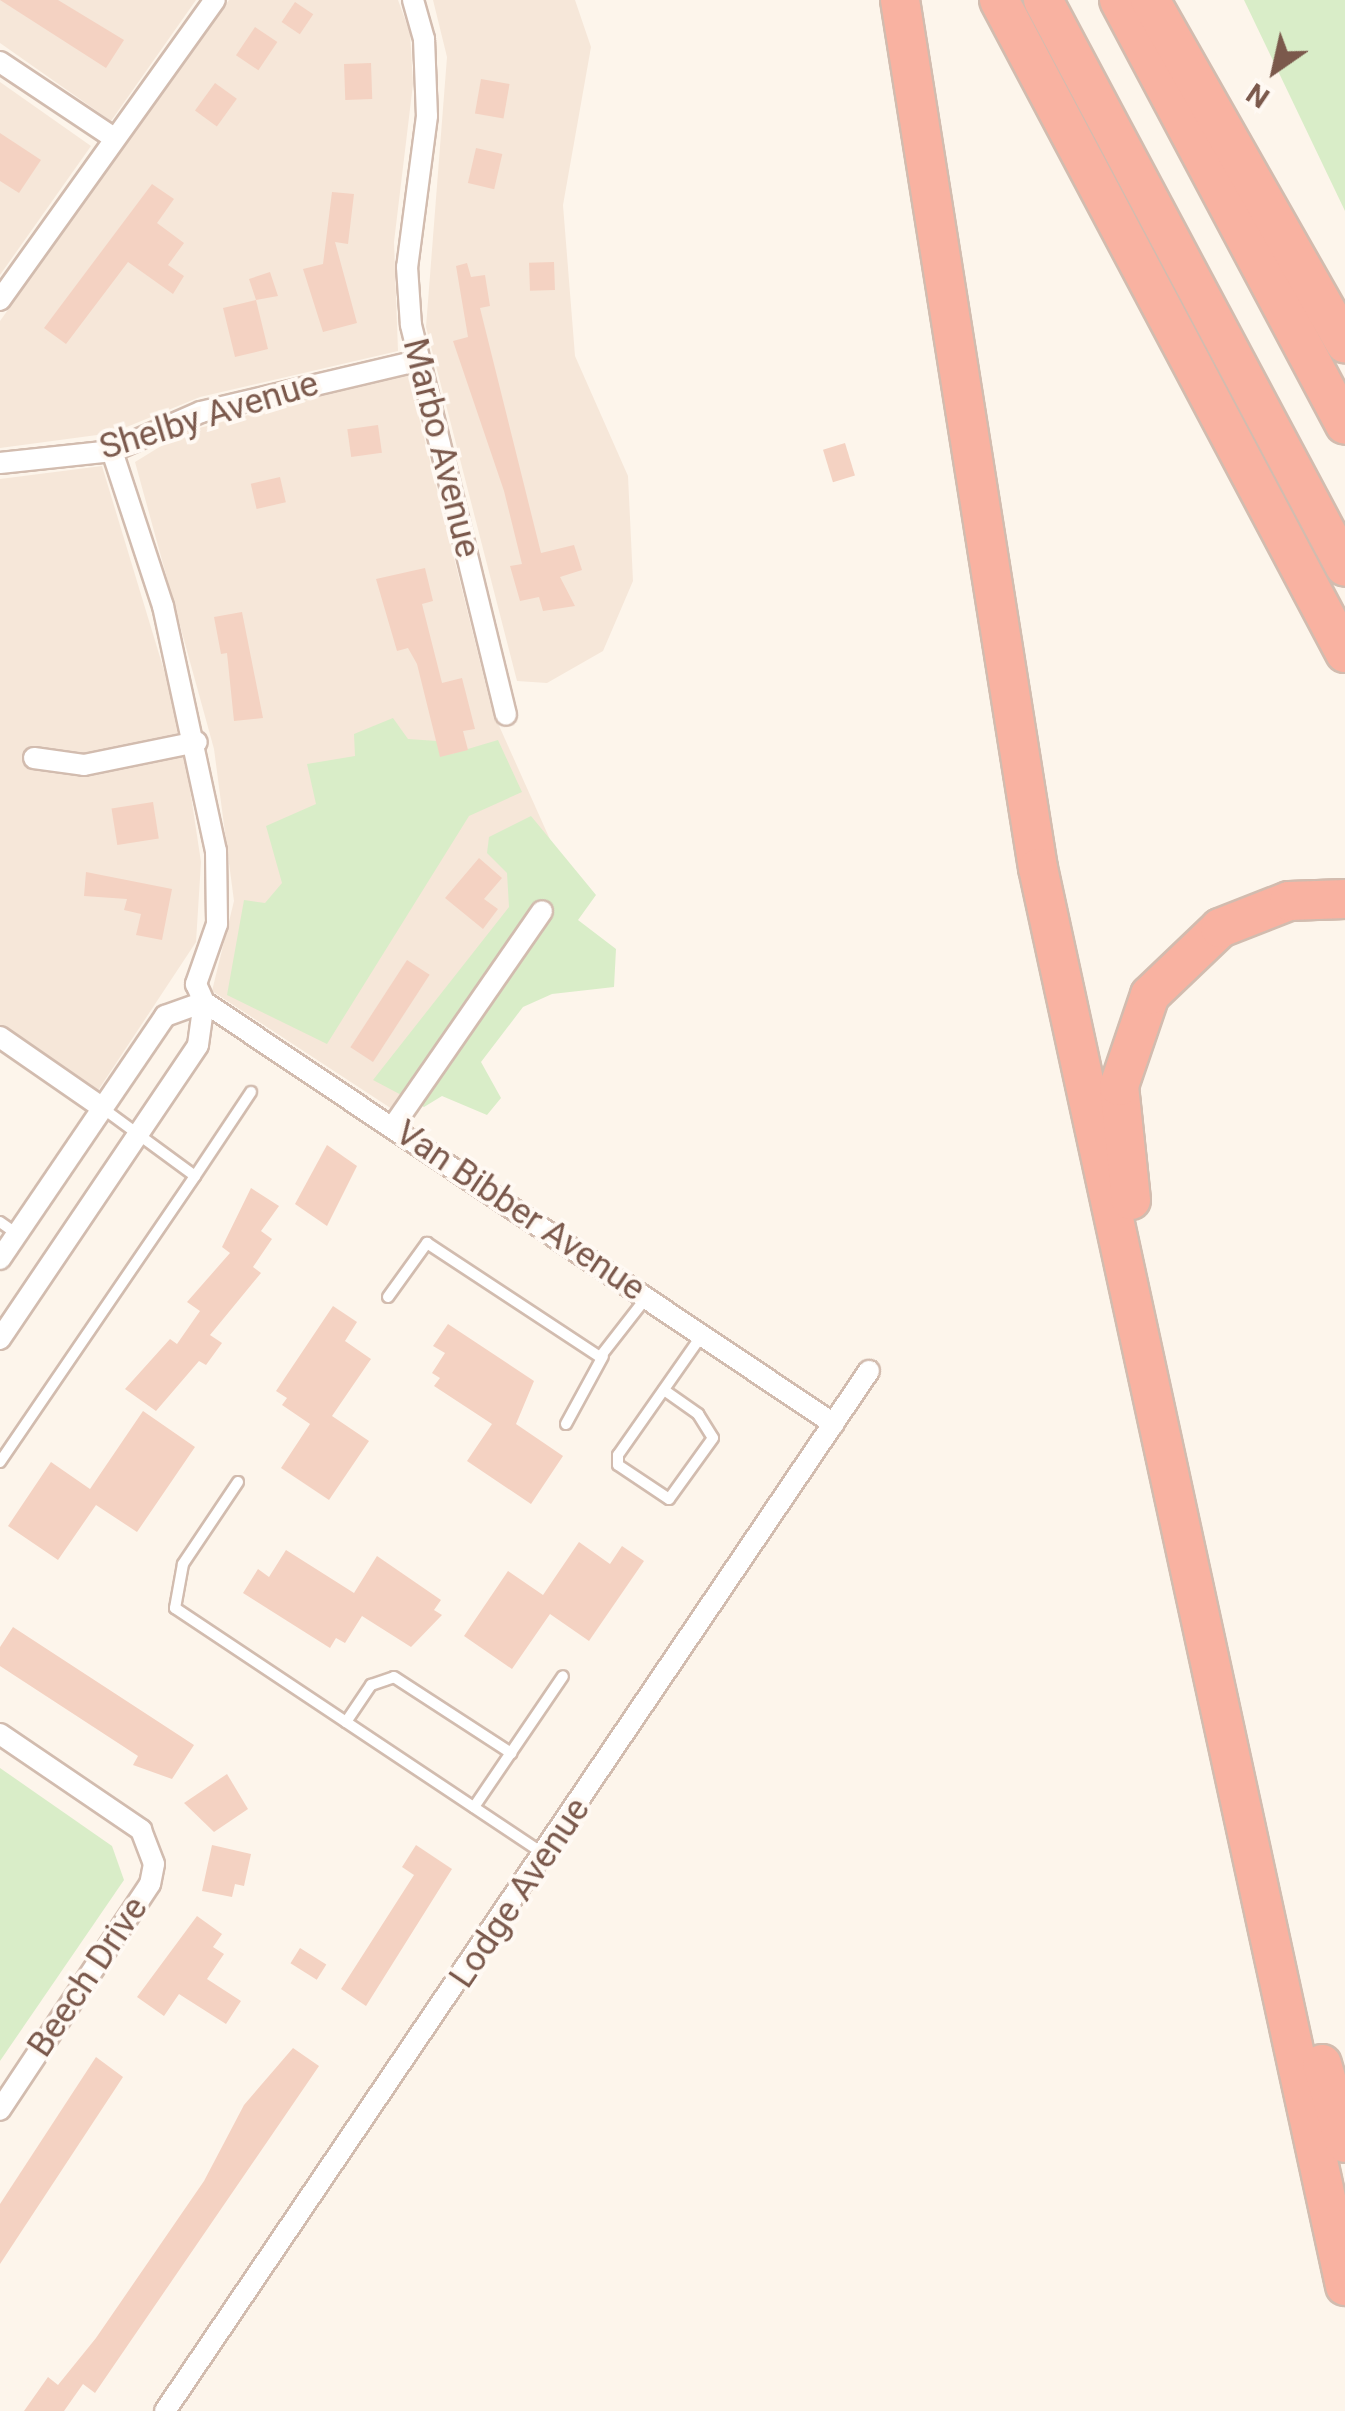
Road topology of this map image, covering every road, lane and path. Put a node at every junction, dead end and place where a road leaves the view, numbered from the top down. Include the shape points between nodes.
1 (215, 0) edge
2 (413, 0) edge
3 (900, 0) edge
4 (999, 0) edge
5 (1044, 0) edge
6 (1119, 0) edge
7 (1150, 0) edge
8 (0, 62) edge
9 (114, 138) junction
10 (0, 300) edge
11 (1345, 343) edge
12 (416, 361) junction
13 (1345, 425) edge
14 (112, 452) junction
15 (0, 463) edge
16 (1345, 568) edge
17 (1345, 653) edge
18 (506, 715) dead end
19 (196, 742) junction
20 (34, 758) dead end
21 (1345, 898) edge
22 (542, 911) dead end
23 (204, 1002) junction
24 (0, 1037) edge
25 (251, 1092) dead end
26 (101, 1107) junction
27 (394, 1125) junction
28 (136, 1137) junction
29 (195, 1176) junction
30 (8, 1228) edge
31 (0, 1259) edge
32 (388, 1297) dead end
33 (647, 1298) junction
34 (702, 1334) junction
35 (0, 1339) edge
36 (603, 1356) junction
37 (869, 1371) dead end
38 (664, 1390) junction
39 (566, 1424) dead end
40 (834, 1424) junction
41 (0, 1462) edge
42 (238, 1482) dead end
43 (563, 1676) dead end
44 (346, 1722) junction
45 (0, 1734) edge
46 (511, 1753) junction
47 (474, 1807) junction
48 (546, 1855) junction
49 (0, 2110) edge
50 (1345, 2143) edge
51 (1345, 2286) edge
52 (165, 2411) edge

1 - 9 street
2 - 12 street, Marbo Avenue via 426,62 408,267
3 - 51 highway via 1038,868
4 - 17 highway
5 - 16 highway
6 - 13 highway
7 - 11 highway
8 - 9 street
9 - 10 street
12 - 14 street, Shelby Avenue via 201,412
12 - 18 street, Marbo Avenue
14 - 15 street, Shelby Avenue
14 - 19 street via 145,541
19 - 20 street via 67,767
19 - 23 street via 218,898 196,984
21 - 50 highway via 1289,901 1200,942 1138,1016 1122,1063 1118,1114
22 - 27 street
23 - 26 street via 164,1016
23 - 27 street, Van Bibber Avenue
23 - 28 street via 198,1046
24 - 26 street
25 - 29 lane
26 - 28 lane
26 - 30 street
27 - 33 street, Van Bibber Avenue
28 - 29 lane
28 - 35 street
29 - 41 lane
30 - 31 street
32 - 36 lane via 428,1242
33 - 34 street, Van Bibber Avenue
33 - 36 lane
34 - 38 lane
34 - 40 street, Van Bibber Avenue
36 - 39 lane
37 - 40 street, Lodge Avenue
38 - 38 lane via 618,1465 669,1499 713,1438 698,1414
40 - 48 street, Lodge Avenue
42 - 44 lane via 183,1564 174,1608
43 - 46 lane
44 - 46 lane via 371,1685 394,1678
44 - 47 lane
45 - 49 street, Beech Drive via 141,1830 154,1864 150,1884
46 - 47 lane
47 - 48 lane
48 - 52 street, Lodge Avenue

